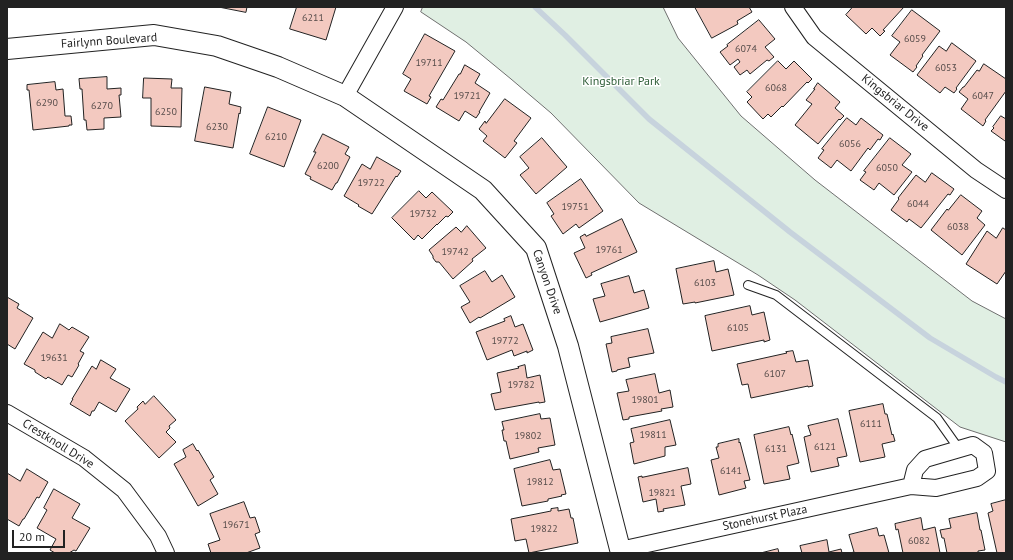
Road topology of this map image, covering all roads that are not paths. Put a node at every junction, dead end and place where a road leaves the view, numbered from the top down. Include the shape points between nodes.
1 (395, 7) edge
2 (793, 7) edge
3 (7, 49) edge
4 (345, 96) junction
5 (1006, 190) edge
6 (748, 285) dead end
7 (7, 413) edge
8 (960, 449) junction
9 (911, 486) junction
10 (621, 552) edge
11 (166, 553) edge

1 - 4 street
2 - 5 street, Kingsbriar Drive via 814,38 976,170
3 - 4 street, Fairlynn Boulevard via 154,35 217,46 278,67
4 - 10 street, Canyon Drive via 483,190 536,248 568,346
6 - 8 lane via 776,295 938,418
7 - 11 street, Crestknoll Drive via 84,458 124,490 158,536
8 - 9 street, Stonehurst Plaza via 925,459 915,470
8 - 9 street, Stonehurst Plaza via 973,445 984,453 987,470 977,478 936,488
9 - 10 street, Stonehurst Plaza

